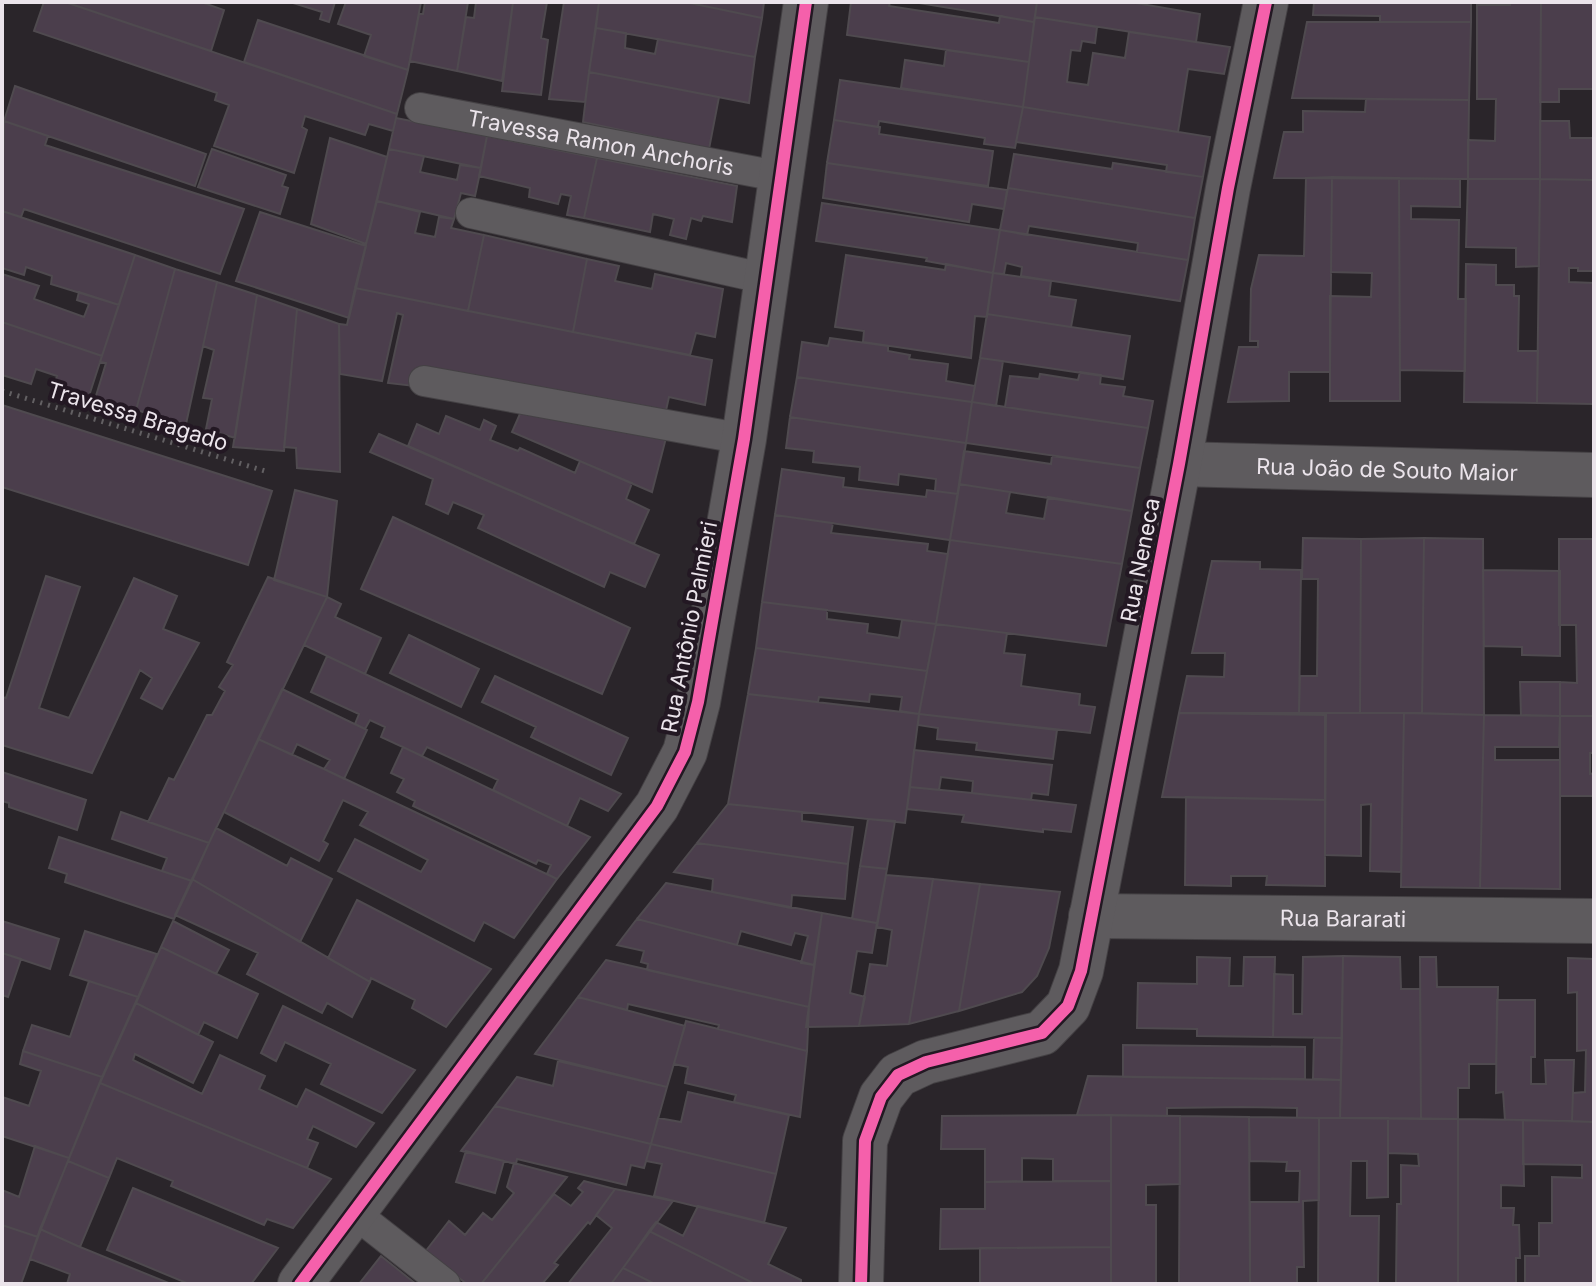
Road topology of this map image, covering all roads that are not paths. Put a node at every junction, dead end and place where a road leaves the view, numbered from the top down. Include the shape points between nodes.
1 (806, 2) edge
2 (1266, 2) edge
3 (420, 108) dead end
4 (782, 177) junction
5 (471, 213) dead end
6 (767, 279) junction
7 (424, 381) dead end
8 (744, 439) junction
9 (1179, 464) junction
10 (1594, 475) edge
11 (1091, 916) junction
12 (1594, 921) edge
13 (353, 1212) junction
14 (300, 1284) edge
15 (445, 1284) edge
16 (861, 1284) edge

1 - 4 street, Rua Antônio Palmieri
2 - 9 street, Rua Neneca
3 - 4 lane, Travessa Ramon Anchoris
4 - 6 street, Rua Antônio Palmieri
5 - 6 lane
6 - 8 street, Rua Antônio Palmieri
7 - 8 lane
8 - 13 street, Rua Antônio Palmieri via 685,752 657,806
9 - 10 street, Rua João de Souto Maior
9 - 11 street, Rua Neneca
11 - 12 street, Rua Bararati
11 - 16 street, Rua Neneca via 1068,1006 1042,1033 926,1062 898,1075 881,1097 865,1141
13 - 14 street, Rua Antônio Palmieri
13 - 15 lane

